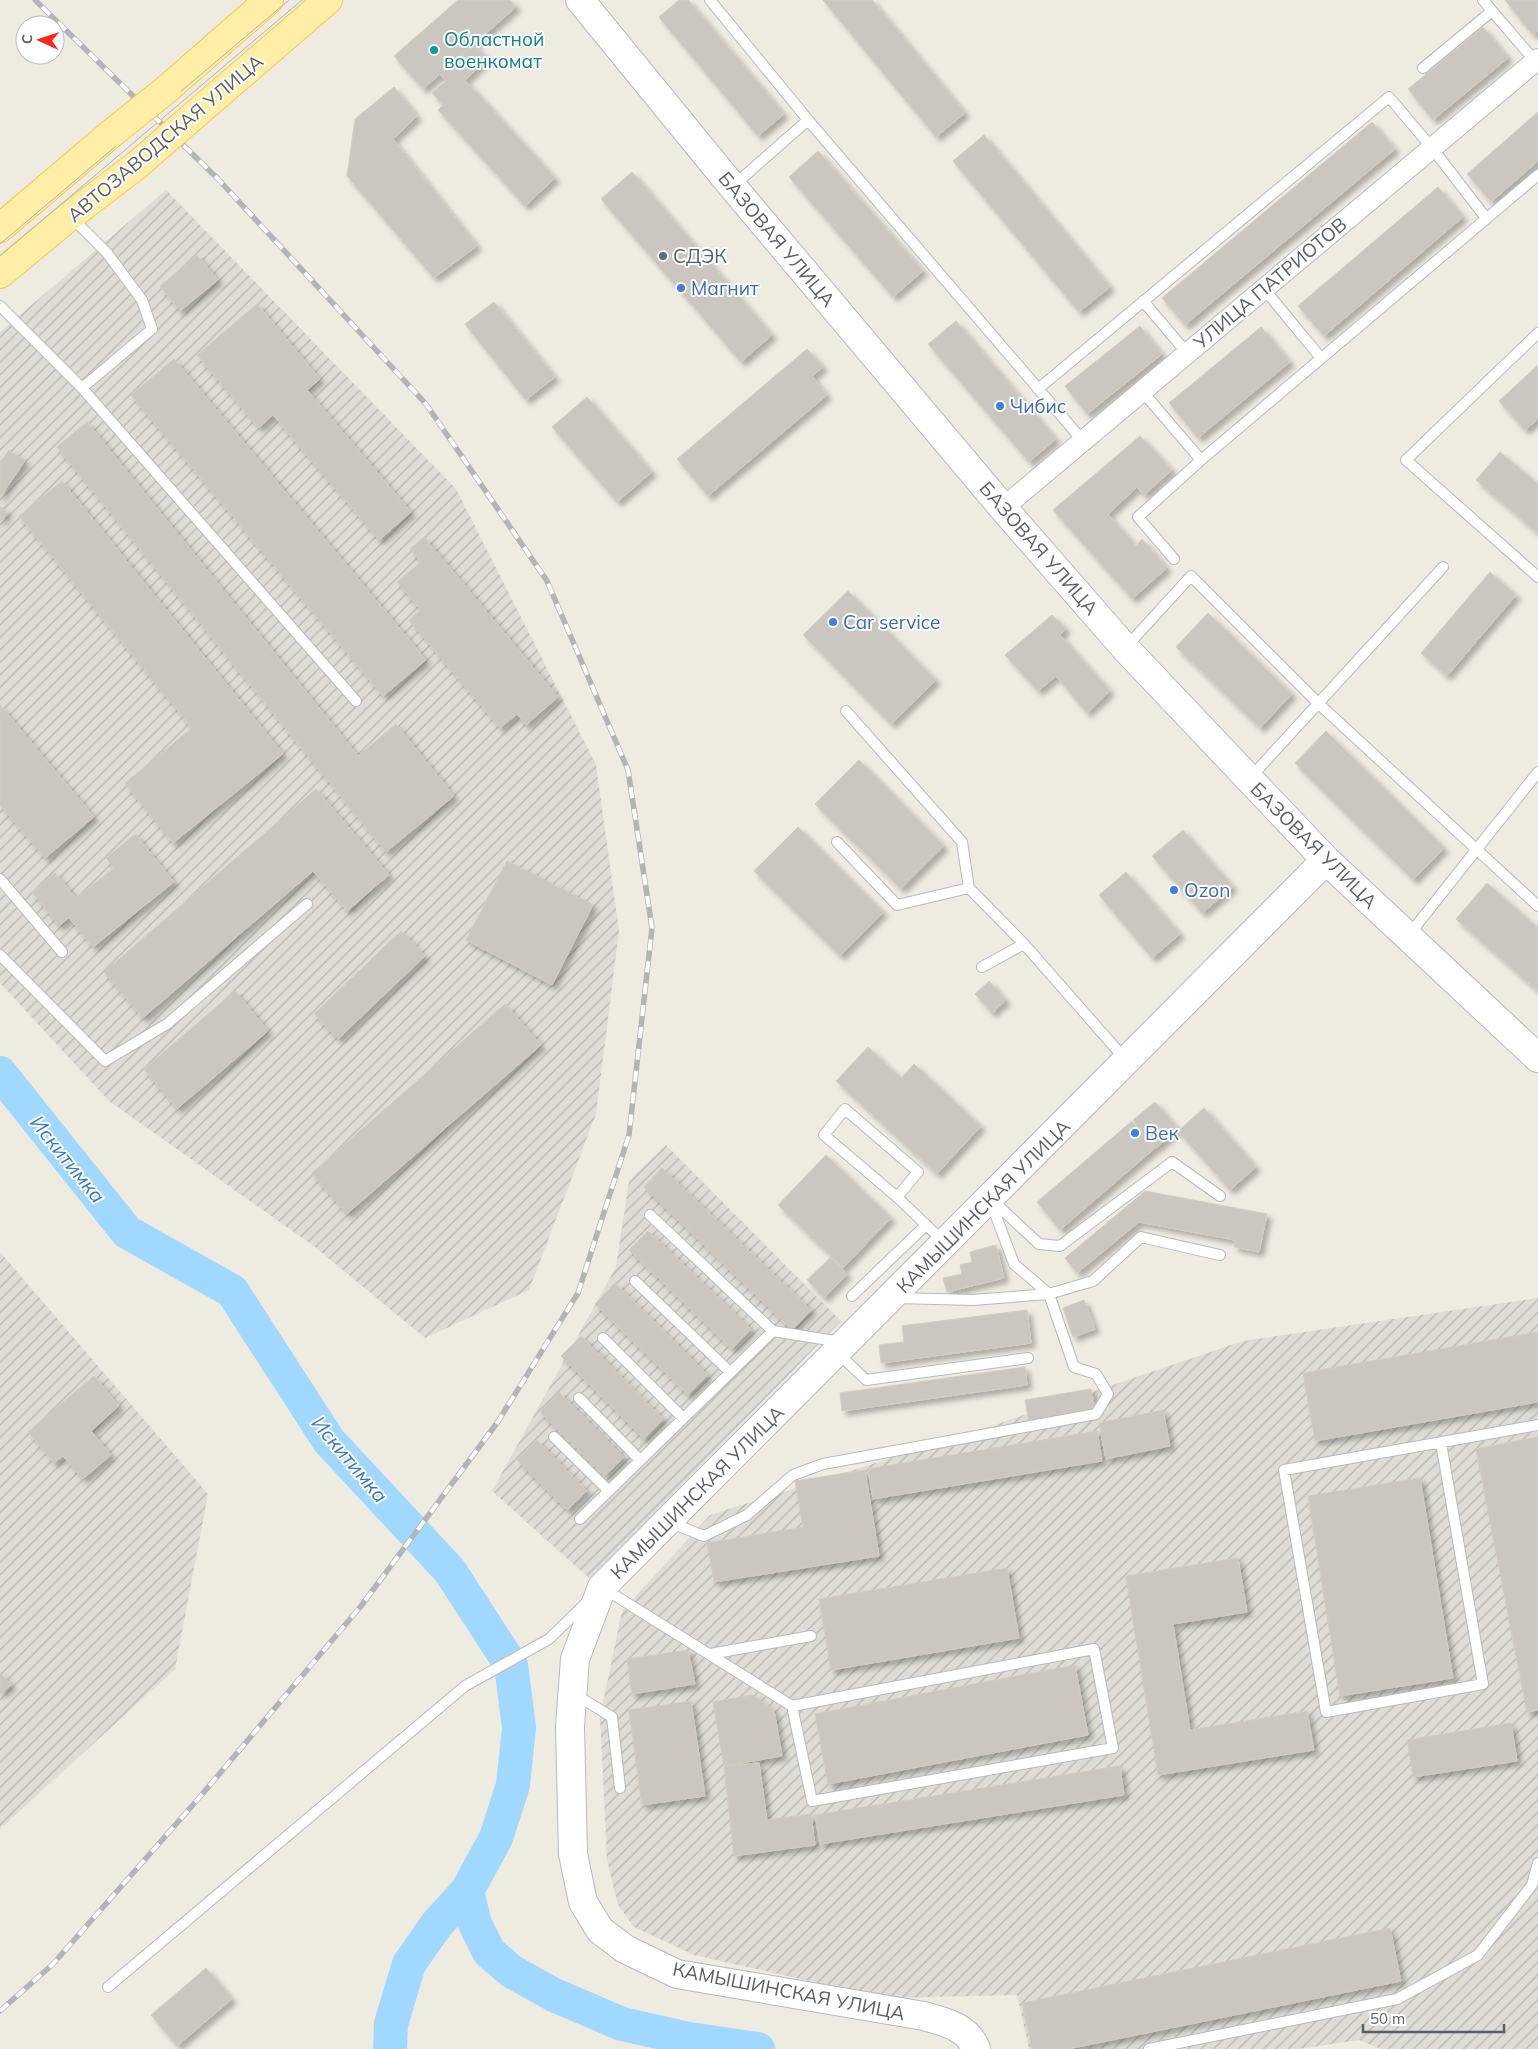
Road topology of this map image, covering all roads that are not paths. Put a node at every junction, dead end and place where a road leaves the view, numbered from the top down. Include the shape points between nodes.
1 (328, 0) edge
2 (580, 0) edge
3 (710, 0) edge
4 (1483, 0) edge
5 (263, 2) edge
6 (1492, 11) junction
7 (1537, 60) edge
8 (1423, 68) dead end
9 (808, 120) junction
10 (1432, 148) junction
11 (1538, 175) edge
12 (732, 186) junction
13 (70, 216) junction
14 (1486, 218) junction
15 (0, 228) edge
16 (0, 274) edge
17 (1264, 289) junction
18 (1143, 301) junction
19 (0, 306) edge
20 (1538, 333) edge
21 (1187, 353) junction
22 (1321, 358) junction
23 (82, 388) junction
24 (1038, 389) junction
25 (1142, 391) junction
26 (1082, 441) junction
27 (1201, 460) junction
28 (1003, 508) junction
29 (1174, 559) dead end
30 (1443, 567) dead end
31 (1538, 577) edge
32 (1125, 648) junction
33 (356, 701) dead end
34 (1320, 704) junction
35 (846, 711) dead end
36 (1538, 772) edge
37 (1249, 780) junction
38 (837, 842) dead end
39 (1477, 851) junction
40 (1326, 860) junction
41 (0, 879) edge
42 (969, 888) junction
43 (307, 904) dead end
44 (1538, 906) edge
45 (1407, 937) junction
46 (1024, 944) junction
47 (62, 952) dead end
48 (0, 955) edge
49 (982, 967) dead end
50 (1538, 1058) edge
51 (1127, 1061) junction
52 (1220, 1196) dead end
53 (897, 1197) junction
54 (990, 1199) junction
55 (650, 1215) dead end
56 (926, 1225) junction
57 (946, 1244) junction
58 (1220, 1255) dead end
59 (635, 1281) dead end
60 (1049, 1294) junction
61 (852, 1296) dead end
62 (891, 1298) junction
63 (772, 1331) junction
64 (603, 1338) dead end
65 (842, 1347) junction
66 (1028, 1358) dead end
67 (730, 1372) junction
68 (579, 1398) dead end
69 (683, 1418) junction
70 (1538, 1425) edge
71 (554, 1437) dead end
72 (1441, 1443) junction
73 (640, 1460) junction
74 (609, 1491) junction
75 (580, 1519) dead end
76 (668, 1522) junction
77 (602, 1587) junction
78 (811, 1636) dead end
79 (710, 1654) junction
80 (573, 1693) junction
81 (792, 1706) junction
82 (620, 1788) dead end
83 (1538, 1863) edge
84 (108, 1987) dead end
85 (976, 2049) edge
86 (1149, 2049) edge

1 - 13 main road, АВТОЗАВОДСКАЯ УЛИЦА, bridge via 137,164
2 - 12 street, БАЗОВАЯ УЛИЦА
3 - 9 lane
4 - 6 lane
5 - 15 main road, АВТОЗАВОДСКАЯ УЛИЦА, bridge via 167,89
6 - 7 lane
6 - 8 lane
7 - 10 street, УЛИЦА ПАТРИОТОВ
9 - 12 lane
9 - 24 lane
10 - 14 lane
10 - 17 street, УЛИЦА ПАТРИОТОВ
10 - 18 lane via 1388,97
11 - 14 lane
12 - 28 street, БАЗОВАЯ УЛИЦА
13 - 16 main road, АВТОЗАВОДСКАЯ УЛИЦА
13 - 23 lane via 106,253 142,300 152,329
14 - 22 lane
17 - 21 street, УЛИЦА ПАТРИОТОВ
17 - 22 lane
18 - 21 lane
18 - 24 lane
19 - 23 lane
20 - 31 lane via 1406,460
21 - 25 street, УЛИЦА ПАТРИОТОВ
22 - 27 lane
23 - 33 lane
24 - 26 lane
25 - 26 street, УЛИЦА ПАТРИОТОВ
25 - 27 lane
26 - 28 street, УЛИЦА ПАТРИОТОВ
27 - 29 lane via 1138,517
28 - 32 street, БАЗОВАЯ УЛИЦА
30 - 34 lane
32 - 34 lane via 1191,576
32 - 37 street, БАЗОВАЯ УЛИЦА
34 - 37 lane
34 - 39 lane
35 - 42 lane via 962,842
36 - 39 lane
37 - 40 street, БАЗОВАЯ УЛИЦА
38 - 42 lane via 896,905
39 - 44 lane
39 - 45 lane
40 - 45 street, БАЗОВАЯ УЛИЦА
40 - 51 street, КАМЫШИНСКАЯ УЛИЦА
41 - 47 lane
42 - 46 lane
43 - 48 lane via 167,1024 105,1061
45 - 50 street, БАЗОВАЯ УЛИЦА
46 - 49 lane
46 - 51 lane
51 - 54 street, КАМЫШИНСКАЯ УЛИЦА
52 - 54 lane via 1172,1162 1060,1246 1039,1244
53 - 53 lane via 918,1172 845,1110 824,1135
53 - 56 lane
54 - 57 street, КАМЫШИНСКАЯ УЛИЦА
54 - 60 lane via 1014,1264
55 - 63 lane
56 - 57 lane
56 - 61 lane
57 - 62 street, КАМЫШИНСКАЯ УЛИЦА
58 - 60 lane via 1141,1237 1093,1281
59 - 67 lane
60 - 62 lane via 973,1300
60 - 76 lane via 1074,1367 1096,1374 1108,1394 1096,1414 823,1464 793,1475 747,1515 704,1536
62 - 65 street, КАМЫШИНСКАЯ УЛИЦА
63 - 65 lane
63 - 67 lane
64 - 69 lane
65 - 66 lane via 866,1380
65 - 76 street, КАМЫШИНСКАЯ УЛИЦА
67 - 69 lane
68 - 73 lane
69 - 73 lane
70 - 72 lane
71 - 74 lane
72 - 72 lane via 1284,1470 1326,1712 1483,1684
73 - 74 lane
74 - 75 lane
76 - 77 street, КАМЫШИНСКАЯ УЛИЦА
77 - 79 lane
77 - 80 street, КАМЫШИНСКАЯ УЛИЦА via 575,1659
77 - 84 lane via 549,1639 465,1686
78 - 79 lane
79 - 81 lane
80 - 82 lane via 612,1717
80 - 85 street, КАМЫШИНСКАЯ УЛИЦА via 570,1726 573,1854 583,1902 600,1930 625,1949 677,1974 924,2016 965,2032
81 - 81 lane via 1094,1649 1114,1748 812,1801
83 - 86 lane via 1532,1885 1478,1955 1397,1999

